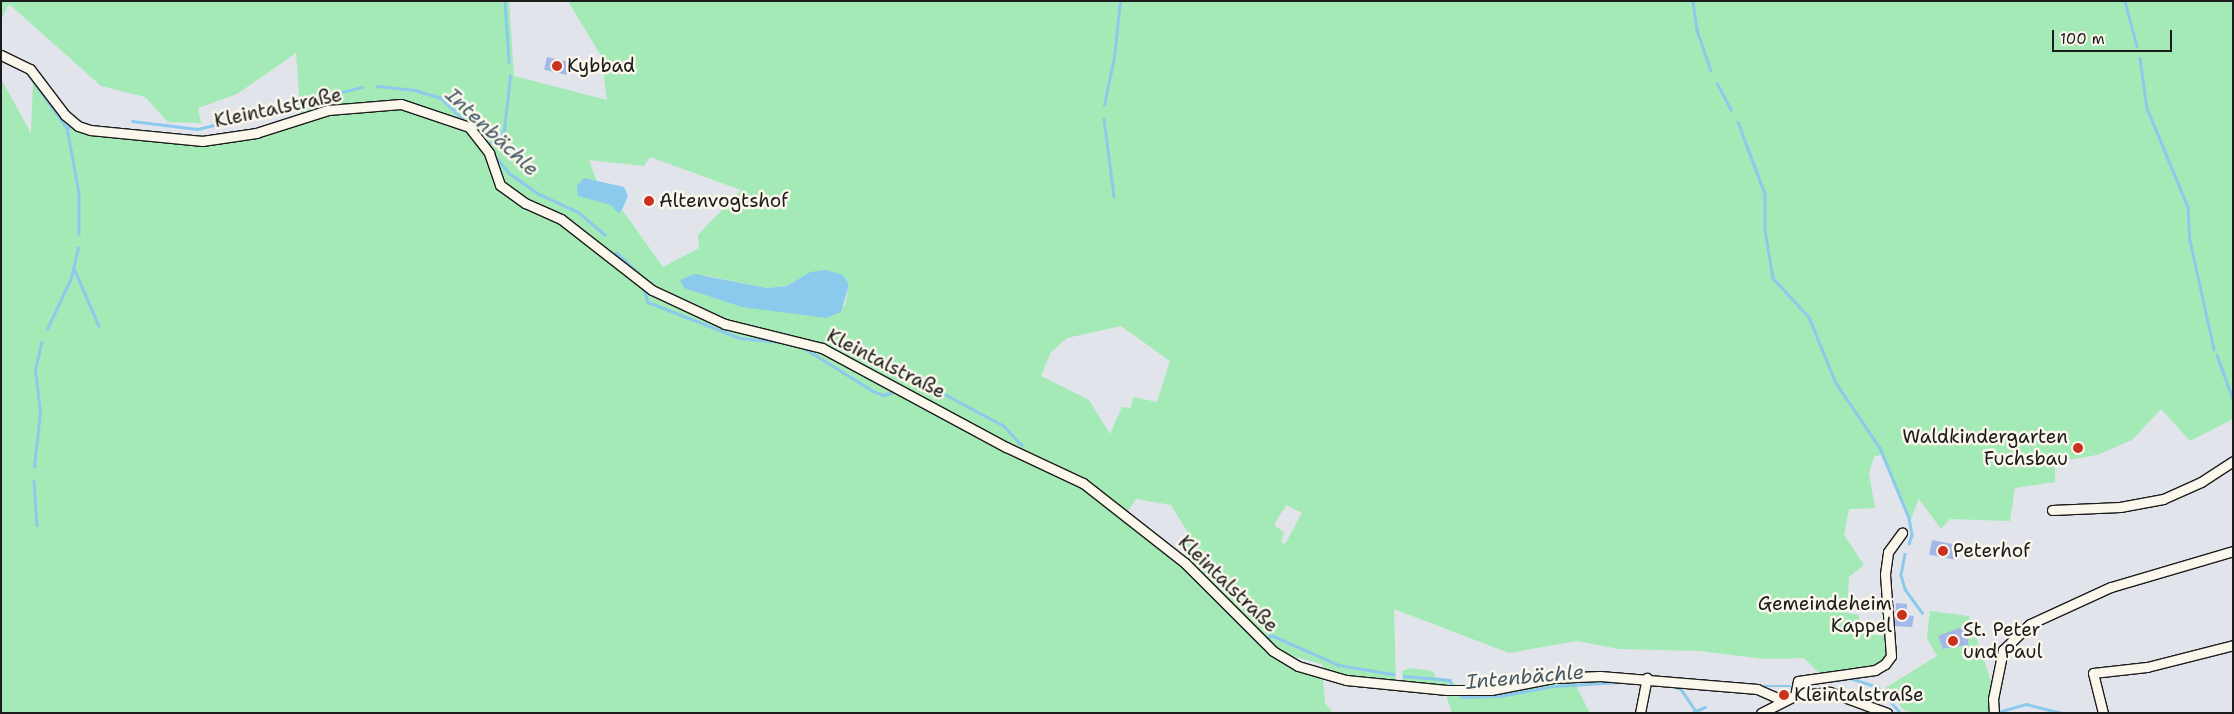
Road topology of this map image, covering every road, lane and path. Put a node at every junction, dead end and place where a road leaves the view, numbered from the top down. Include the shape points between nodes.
1 (1, 55) edge
2 (2233, 461) edge
3 (2052, 510) dead end
4 (1902, 533) dead end
5 (2233, 551) edge
6 (2233, 645) edge
7 (1647, 678) junction
8 (1796, 690) junction
9 (1782, 700) junction
10 (1771, 710) edge
11 (1994, 712) edge
12 (1640, 713) edge
13 (1761, 713) edge
14 (1887, 713) edge
15 (2103, 713) edge

1 - 7 street, Kleintalstraße via 30,69 65,115 78,126 90,130 202,141 256,133 328,110 401,104 469,127 489,153 500,185 525,203 561,219 652,290 725,324 822,348 1006,447 1083,483 1185,562 1273,650 1298,666 1326,675 1447,690 1491,690 1577,675
2 - 3 street via 2201,482 2163,499 2120,507
4 - 8 street via 1888,552 1885,574 1886,626 1891,646 1885,664 1875,670 1798,681
5 - 11 street via 2111,587 2030,624 2003,650
6 - 15 street via 2148,667 2093,673
7 - 9 street, Kleintalstraße via 1757,689
7 - 12 street
8 - 9 street
8 - 14 street via 1841,693
9 - 10 street
10 - 13 street

